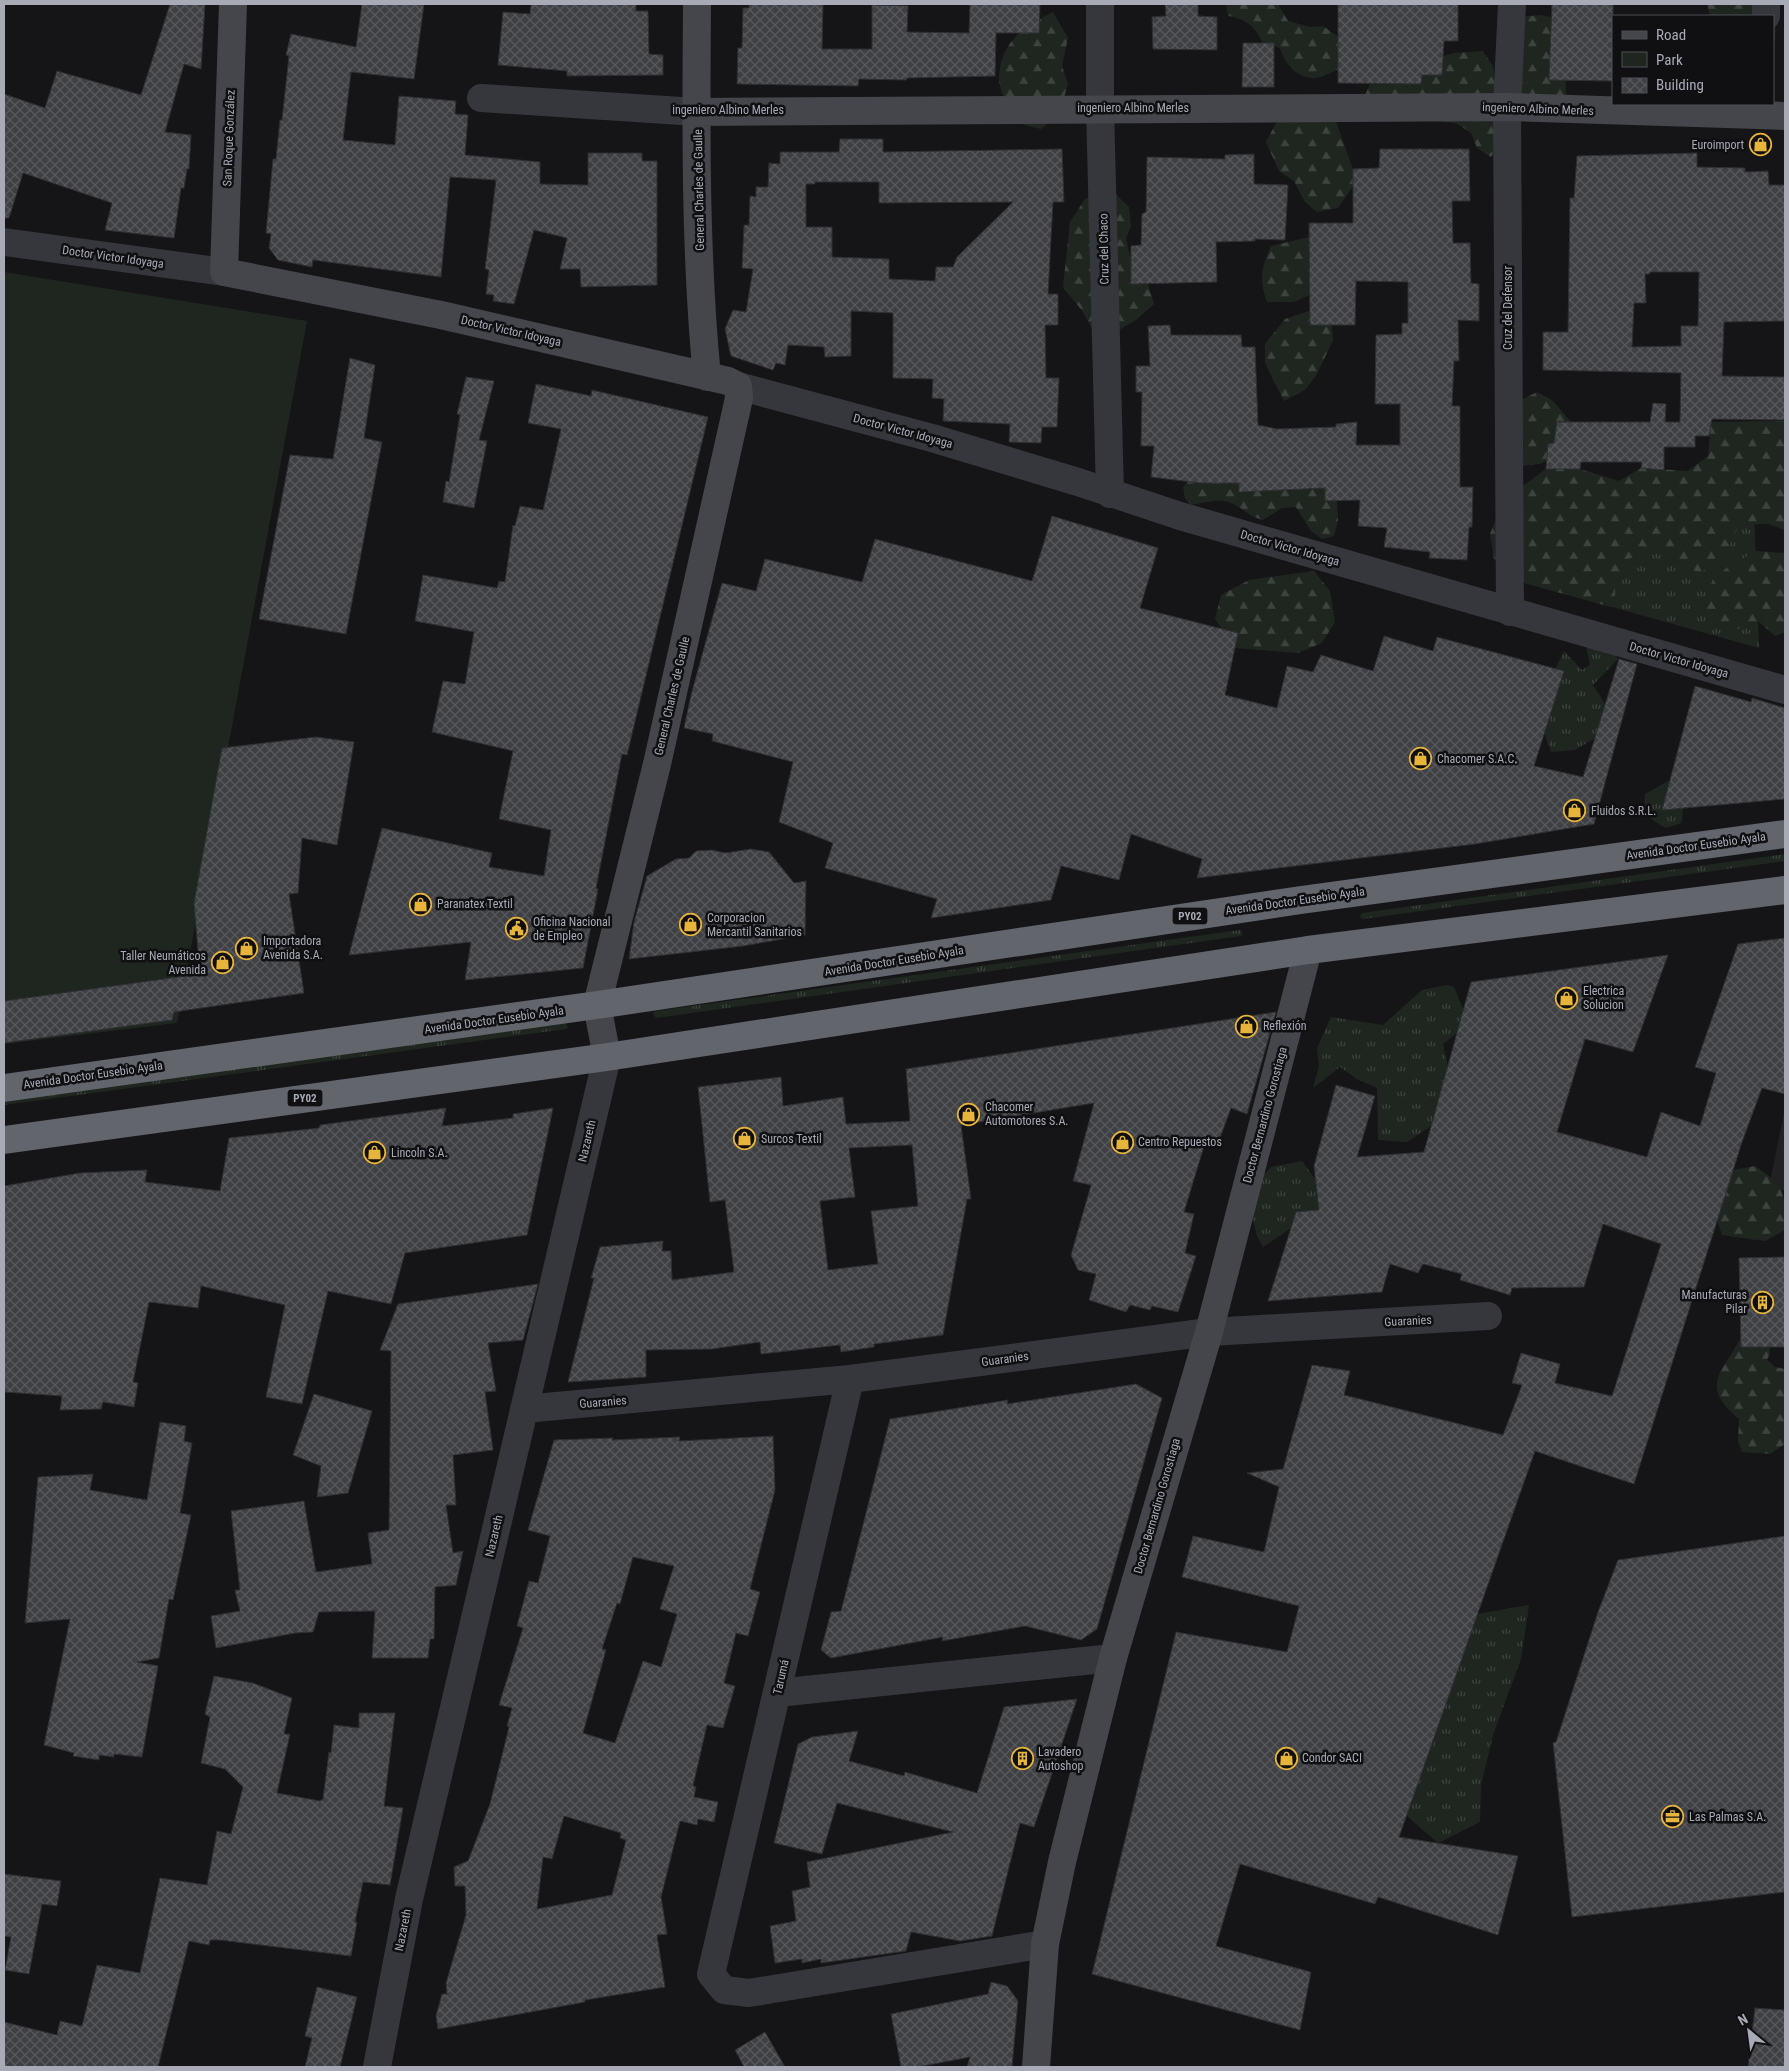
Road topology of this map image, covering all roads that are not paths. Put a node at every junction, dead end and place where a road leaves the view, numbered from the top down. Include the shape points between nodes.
1 (233, 4) edge
2 (697, 4) edge
3 (1100, 4) edge
4 (1512, 4) edge
5 (481, 98) dead end
6 (1507, 107) junction
7 (1100, 108) junction
8 (697, 112) junction
9 (1772, 112) edge
10 (4, 242) edge
11 (224, 272) junction
12 (706, 377) junction
13 (738, 386) junction
14 (1110, 494) junction
15 (1510, 612) junction
16 (1785, 690) edge
17 (1785, 834) edge
18 (1785, 890) edge
19 (1308, 950) junction
20 (596, 1005) junction
21 (607, 1057) junction
22 (4, 1088) edge
23 (4, 1140) edge
24 (1488, 1316) dead end
25 (1209, 1332) junction
26 (850, 1379) junction
27 (524, 1409) junction
28 (1113, 1658) junction
29 (777, 1693) junction
30 (1045, 1944) junction
31 (377, 2067) edge
32 (1036, 2067) edge

1 - 11 street, San Roque González
2 - 8 street, General Charles de Gaulle
3 - 7 street, Cruz del Chaco
4 - 6 street, Cruz del Defensor
5 - 8 street, ingeniero Albino Merles
6 - 7 street, ingeniero Albino Merles
6 - 9 street, ingeniero Albino Merles
6 - 15 street, Cruz del Defensor
7 - 8 street, ingeniero Albino Merles
7 - 14 street, Cruz del Chaco
8 - 12 street, General Charles de Gaulle
10 - 11 street, Doctor Victor Idoyaga
11 - 12 street, Doctor Victor Idoyaga via 441,315
12 - 13 street, Doctor Victor Idoyaga
13 - 14 street, Doctor Victor Idoyaga via 932,438
13 - 20 street, General Charles de Gaulle via 739,398 657,764
14 - 15 street, Doctor Victor Idoyaga
15 - 16 street, Doctor Victor Idoyaga
17 - 20 highway, Avenida Doctor Eusebio Ayala / PY02 via 1301,900
18 - 19 highway, PY02
19 - 21 highway, PY02
19 - 25 street, Doctor Bernardino Gorostiaga
20 - 21 street, Nazareth
20 - 22 highway, Avenida Doctor Eusebio Ayala / PY02
21 - 23 highway, PY02
21 - 27 street, Nazareth
24 - 25 street, Guaranies
25 - 26 street, Guaranies
25 - 28 street, Doctor Bernardino Gorostiaga
26 - 27 street, Guaranies
26 - 29 street, Tarumá
27 - 31 street, Nazareth via 409,1898
28 - 29 street
28 - 30 street, Doctor Bernardino Gorostiaga
29 - 30 street, Tarumá via 711,1974 724,1990 749,1993
30 - 32 street, Doctor Bernardino Gorostiaga

